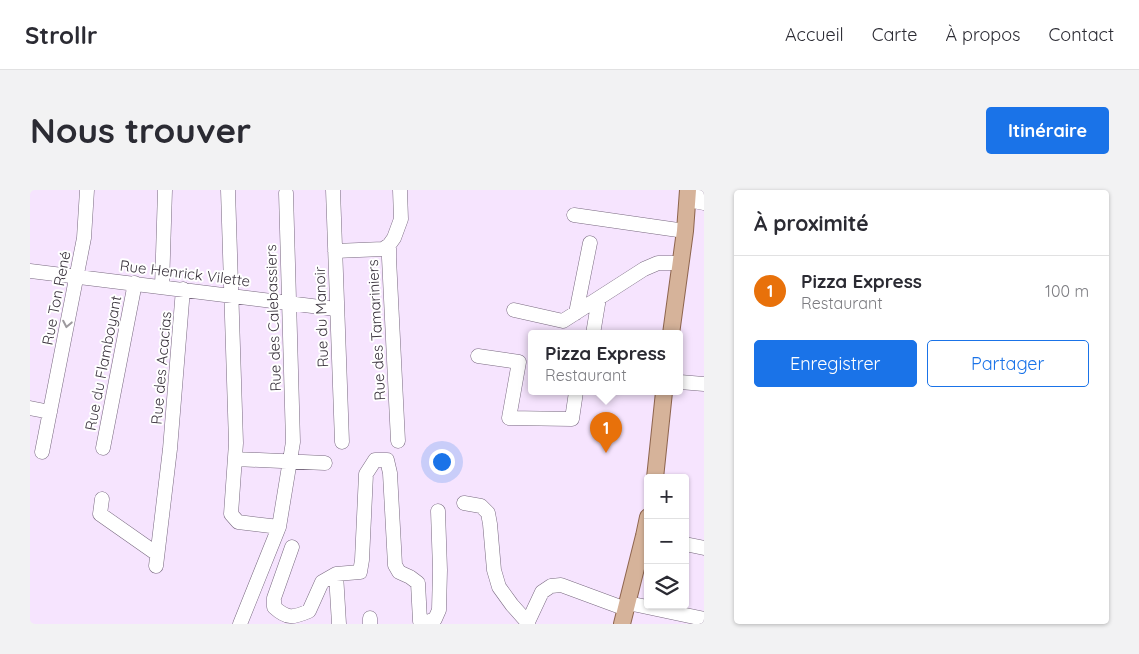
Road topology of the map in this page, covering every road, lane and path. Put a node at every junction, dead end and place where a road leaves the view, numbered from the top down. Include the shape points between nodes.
1 (87, 190) edge
2 (166, 190) edge
3 (228, 190) edge
4 (333, 190) edge
5 (400, 190) edge
6 (286, 193) dead end
7 (688, 193) edge
8 (704, 193) edge
9 (704, 203) edge
10 (574, 215) dead end
11 (685, 230) junction
12 (590, 243) dead end
13 (389, 245) junction
14 (334, 251) junction
15 (680, 264) junction
16 (30, 271) edge
17 (77, 276) junction
18 (135, 283) junction
19 (162, 287) junction
20 (184, 289) junction
21 (230, 295) junction
22 (599, 298) junction
23 (288, 303) junction
24 (336, 309) junction
25 (514, 310) dead end
26 (576, 313) junction
27 (594, 330) edge
28 (672, 330) edge
29 (478, 356) dead end
30 (683, 382) edge
31 (704, 384) edge
32 (576, 395) edge
33 (664, 395) edge
34 (30, 408) edge
35 (50, 412) junction
36 (398, 441) dead end
37 (342, 442) dead end
38 (103, 448) dead end
39 (42, 452) dead end
40 (235, 458) junction
41 (290, 462) junction
42 (325, 463) dead end
43 (655, 474) edge
44 (102, 498) dead end
45 (464, 503) dead end
46 (438, 511) dead end
47 (279, 527) junction
48 (644, 543) edge
49 (689, 545) edge
50 (292, 547) dead end
51 (704, 548) edge
52 (336, 574) junction
53 (625, 612) edge
54 (704, 620) edge
55 (528, 623) edge
56 (240, 624) edge
57 (339, 624) edge

1 - 17 street, Rue Ton René via 84,238
2 - 19 street
3 - 21 street
4 - 14 street, Rue du Manoir
5 - 13 street, Rue des Tamariniers via 401,219
6 - 23 street, Rue des Calebassiers
7 - 8 street
7 - 9 street
7 - 11 main road
10 - 11 street
11 - 15 main road
12 - 26 street
13 - 14 street via 383,250
13 - 36 street, Rue des Tamariniers
14 - 24 street, Rue du Manoir
15 - 22 street via 658,262
15 - 28 main road
16 - 17 street, Rue Henrick Vilette
17 - 18 street, Rue Henrick Vilette
17 -> 35 street, Rue Ton René
18 - 19 street, Rue Henrick Vilette
18 - 38 street, Rue du Flamboyant
19 - 20 street, Rue Henrick Vilette
20 - 21 street, Rue Henrick Vilette
20 - 44 street, Rue des Acacias via 157,560 100,514
21 - 23 street, Rue Henrick Vilette
21 - 40 street
22 - 26 street
22 - 27 street
23 - 24 street, Rue Henrick Vilette
23 - 41 street, Rue des Calebassiers via 293,442
24 - 37 street, Rue du Manoir
25 - 26 street via 563,321
29 - 32 street via 519,362 509,418 572,419
30 - 31 street
33 - 43 main road
34 - 35 street
35 - 39 street, Rue Ton René
40 - 41 street
40 - 47 street via 231,514 238,522
41 - 42 street
41 - 47 street, Rue des Calebassiers
45 - 55 street via 481,506 488,513 499,587
46 - 52 street via 439,610 435,619 420,621 418,583 399,572 395,565 387,460 375,460 366,474 360,572
47 - 56 street, Rue des Calebassiers
48 - 53 main road
49 - 51 street
50 - 52 street via 274,598 274,607 282,615 296,617 309,611 322,582
52 - 57 street
53 - 54 street
53 - 55 street via 561,585 551,586 542,592

